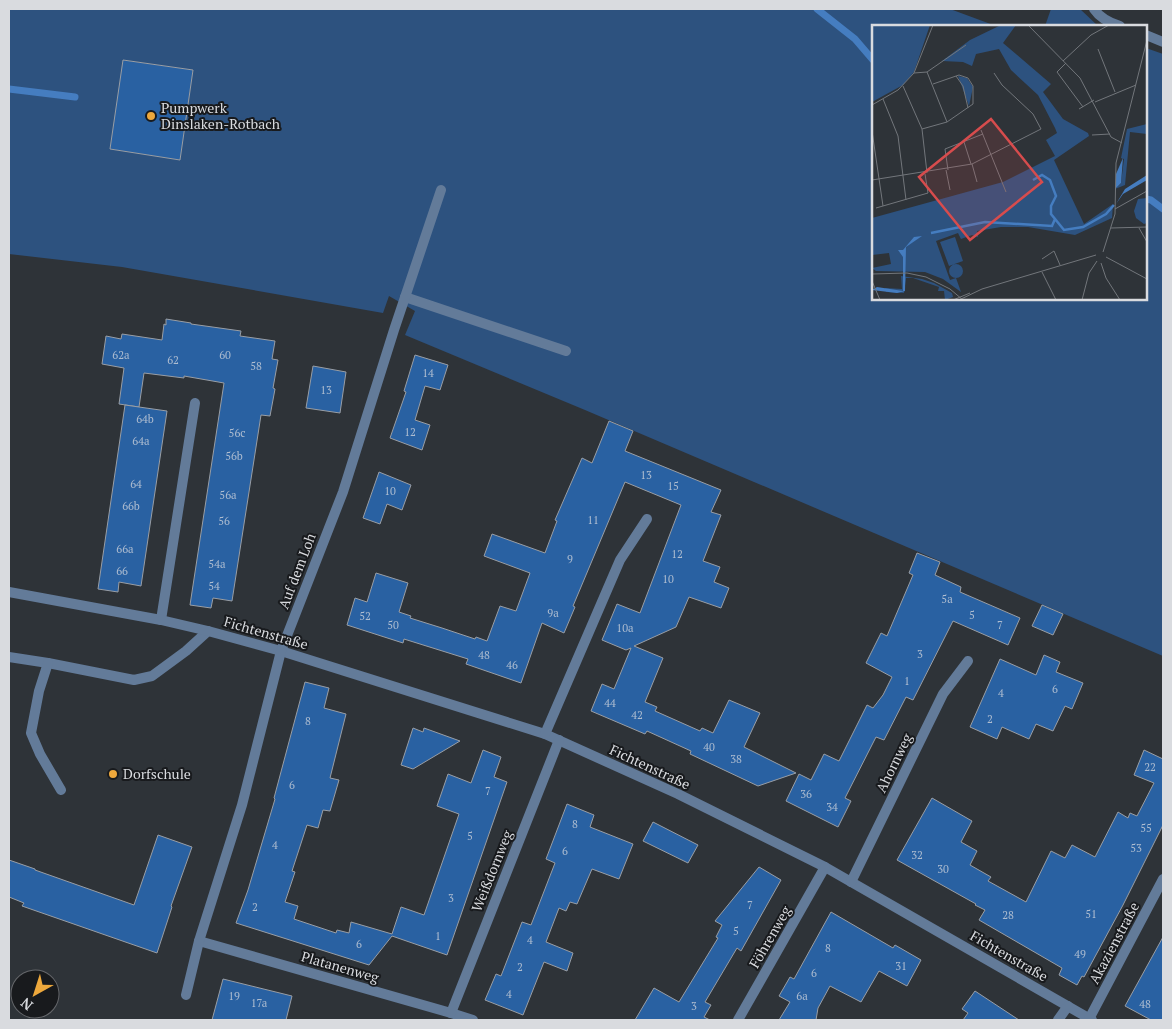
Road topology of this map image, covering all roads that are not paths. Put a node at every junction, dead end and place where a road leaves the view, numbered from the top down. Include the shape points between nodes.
1 (1094, 9) edge
2 (1117, 25) edge
3 (1147, 36) edge
4 (1163, 42) edge
5 (441, 190) dead end
6 (405, 297) junction
7 (566, 351) dead end
8 (195, 403) dead end
9 (647, 519) dead end
10 (9, 592) edge
11 (161, 620) junction
12 (208, 631) junction
13 (281, 650) junction
14 (9, 657) edge
15 (968, 661) dead end
16 (48, 663) junction
17 (545, 734) junction
18 (559, 740) junction
19 (61, 790) dead end
20 (825, 868) junction
21 (1163, 879) edge
22 (851, 882) junction
23 (199, 941) junction
24 (186, 995) dead end
25 (1068, 1006) junction
26 (451, 1013) junction
27 (473, 1020) edge
28 (738, 1020) edge
29 (1058, 1020) edge
30 (1091, 1020) edge

1 - 2 street
3 - 4 street
5 - 6 street, Auf dem Loh
6 - 7 street
6 - 13 street, Auf dem Loh via 343,492
8 - 11 street
9 - 17 street via 620,560
10 - 11 street, Fichtenstraße
11 - 12 street, Fichtenstraße
12 - 13 street, Fichtenstraße
12 - 16 street via 152,676 134,680
13 - 17 street, Fichtenstraße
13 - 23 street, Auf dem Loh via 242,805
14 - 16 street
15 - 22 street, Ahornweg via 943,694
16 - 19 street via 31,734
17 - 18 street, Fichtenstraße
18 - 20 street, Fichtenstraße via 678,794
18 - 26 street, Weißdornweg
20 - 22 street, Fichtenstraße
20 - 28 street, Föhrenweg
21 - 30 street, Akazienstraße
22 - 25 street, Fichtenstraße
23 - 24 street, Auf dem Loh
23 - 26 street, Platanenweg
25 - 29 street
25 - 30 street, Fichtenstraße
26 - 27 street, Platanenweg

